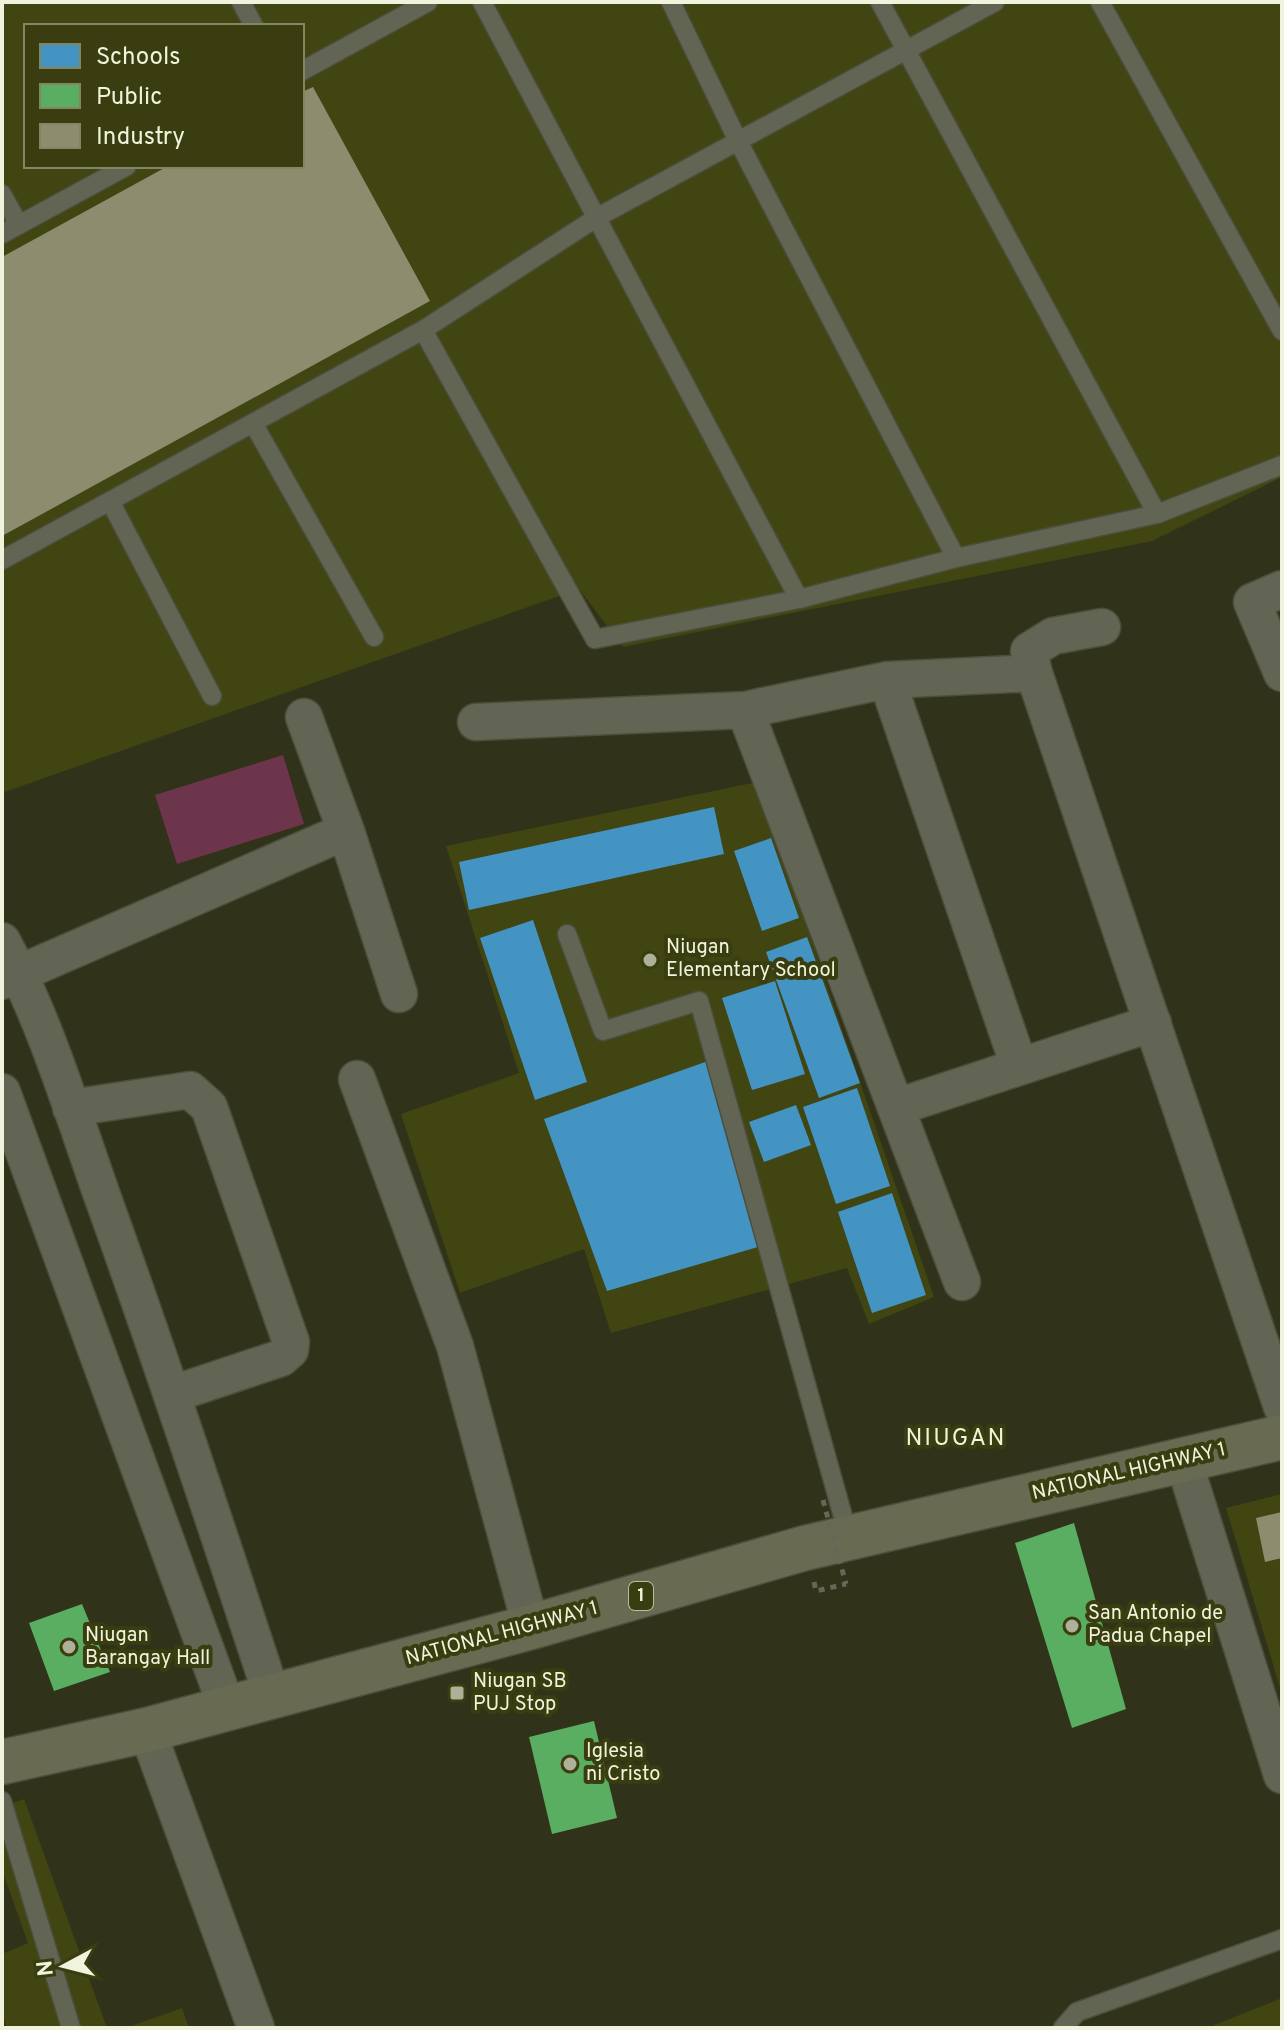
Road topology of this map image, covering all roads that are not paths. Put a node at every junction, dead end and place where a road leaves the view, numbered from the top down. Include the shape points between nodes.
1 (241, 2) edge
2 (428, 2) edge
3 (482, 2) edge
4 (671, 2) edge
5 (880, 2) edge
6 (995, 2) edge
7 (1100, 2) edge
8 (253, 24) edge
9 (906, 51) junction
10 (304, 70) edge
11 (738, 141) junction
12 (123, 168) edge
13 (2, 194) edge
14 (596, 218) junction
15 (19, 225) junction
16 (2, 234) edge
17 (423, 330) junction
18 (1282, 331) edge
19 (253, 423) junction
20 (1282, 465) edge
21 (110, 501) junction
22 (1157, 514) junction
23 (956, 558) junction
24 (2, 560) edge
25 (1282, 589) edge
26 (799, 599) junction
27 (1102, 627) dead end
28 (374, 637) dead end
29 (1034, 673) junction
30 (1282, 673) edge
31 (887, 680) junction
32 (212, 696) dead end
33 (745, 710) junction
34 (304, 717) dead end
35 (476, 722) dead end
36 (346, 831) junction
37 (567, 934) dead end
38 (8, 965) edge
39 (399, 994) dead end
40 (1153, 1023) junction
41 (1019, 1066) junction
42 (357, 1079) dead end
43 (2, 1092) edge
44 (897, 1107) junction
45 (71, 1108) junction
46 (962, 1282) dead end
47 (173, 1394) junction
48 (1282, 1407) edge
49 (1282, 1437) edge
50 (1183, 1459) junction
51 (849, 1538) junction
52 (531, 1627) junction
53 (272, 1696) junction
54 (227, 1708) junction
55 (147, 1730) junction
56 (2, 1762) edge
57 (1282, 1775) edge
58 (2, 1801) edge
59 (1282, 1939) edge
60 (71, 2028) edge
61 (256, 2028) edge
62 (1063, 2028) edge

1 - 8 lane
2 - 10 lane
3 - 14 lane
4 - 11 lane
5 - 9 lane
6 - 9 lane
7 - 18 lane
9 - 11 lane
9 - 22 lane
11 - 14 lane
11 - 23 lane
12 - 15 lane
13 - 15 lane
14 - 17 lane
14 - 26 lane
15 - 16 lane
17 - 19 lane
17 - 26 lane via 595,639
19 - 21 lane
19 - 28 lane
20 - 22 lane
21 - 24 lane
21 - 32 lane
22 - 23 lane
23 - 26 lane
25 - 30 street via 1252,602
27 - 29 street via 1053,636 1029,651
29 - 31 street
29 - 40 street
31 - 33 street
31 - 41 street
33 - 35 street
33 - 44 street
34 - 36 street
36 - 38 street
36 - 39 street
37 - 51 lane via 603,1031 699,1001
38 - 45 street
40 - 41 street
40 - 48 street
41 - 44 street
42 - 52 street via 455,1346
43 - 54 street
44 - 46 street
45 - 47 street
45 - 47 street via 190,1090 209,1107 290,1350 281,1358
47 - 53 street
49 - 50 highway, NATIONAL HIGHWAY 1 / 1
50 - 51 highway, NATIONAL HIGHWAY 1 / 1
50 - 57 street
51 - 52 highway, NATIONAL HIGHWAY 1 / 1
52 - 53 highway, NATIONAL HIGHWAY 1 / 1
53 - 54 highway, NATIONAL HIGHWAY 1 / 1
54 - 55 highway, NATIONAL HIGHWAY 1 / 1
55 - 56 highway, NATIONAL HIGHWAY 1 / 1
55 - 61 street
58 - 60 lane
59 - 62 lane via 1077,2012

